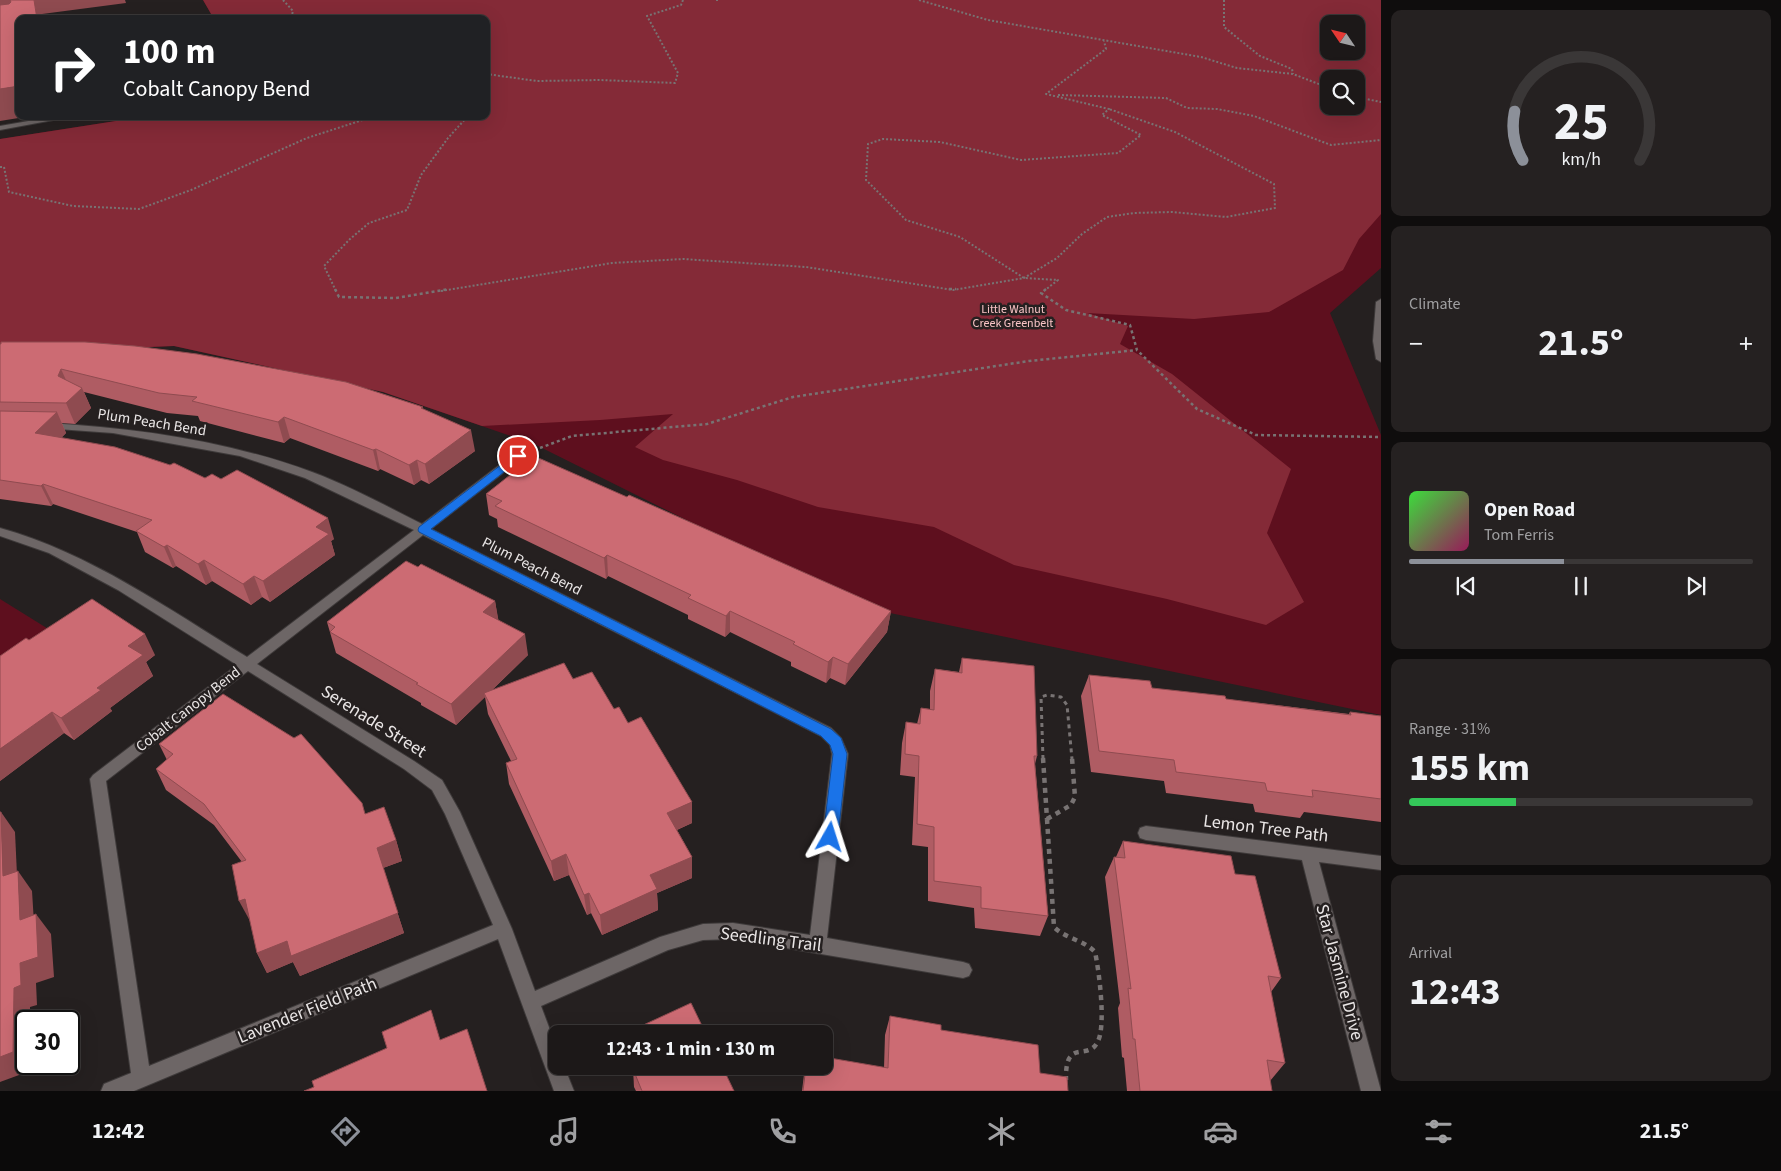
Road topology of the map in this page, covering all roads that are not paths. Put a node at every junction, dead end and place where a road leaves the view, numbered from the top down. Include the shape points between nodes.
1 (48, 120) edge
2 (0, 128) edge
3 (1381, 302) edge
4 (1381, 359) edge
5 (34, 426) edge
6 (518, 456) road end
7 (423, 530) junction
8 (0, 532) edge
9 (246, 664) junction
10 (1146, 833) dead end
11 (1309, 854) junction
12 (1381, 863) edge
13 (503, 930) junction
14 (818, 945) junction
15 (963, 970) dead end
16 (531, 1002) junction
17 (141, 1078) junction
18 (112, 1091) edge
19 (564, 1091) edge
20 (1371, 1091) edge

1 - 2 street
3 - 4 street via 1378,341
5 - 7 street, Plum Peach Bend via 113,430 242,453 309,475
6 - 7 street, Cobalt Canopy Bend
7 - 9 street, Cobalt Canopy Bend
7 - 14 street, Plum Peach Bend via 826,732 836,742 840,754
8 - 9 street, Serenade Street via 54,550 123,587
9 - 13 street, Serenade Street via 437,785
9 - 17 street, Cobalt Canopy Bend via 98,779
10 - 11 street, Lemon Tree Path
11 - 12 street, Lemon Tree Path
11 - 20 street, Star Jasmine Drive
13 - 16 street, Serenade Street
13 - 17 street, Lavender Field Path
14 - 15 street, Seedling Trail
14 - 16 street, Seedling Trail via 733,931 703,932 666,944
16 - 19 street, Serenade Street
17 - 18 street, Lavender Field Path

